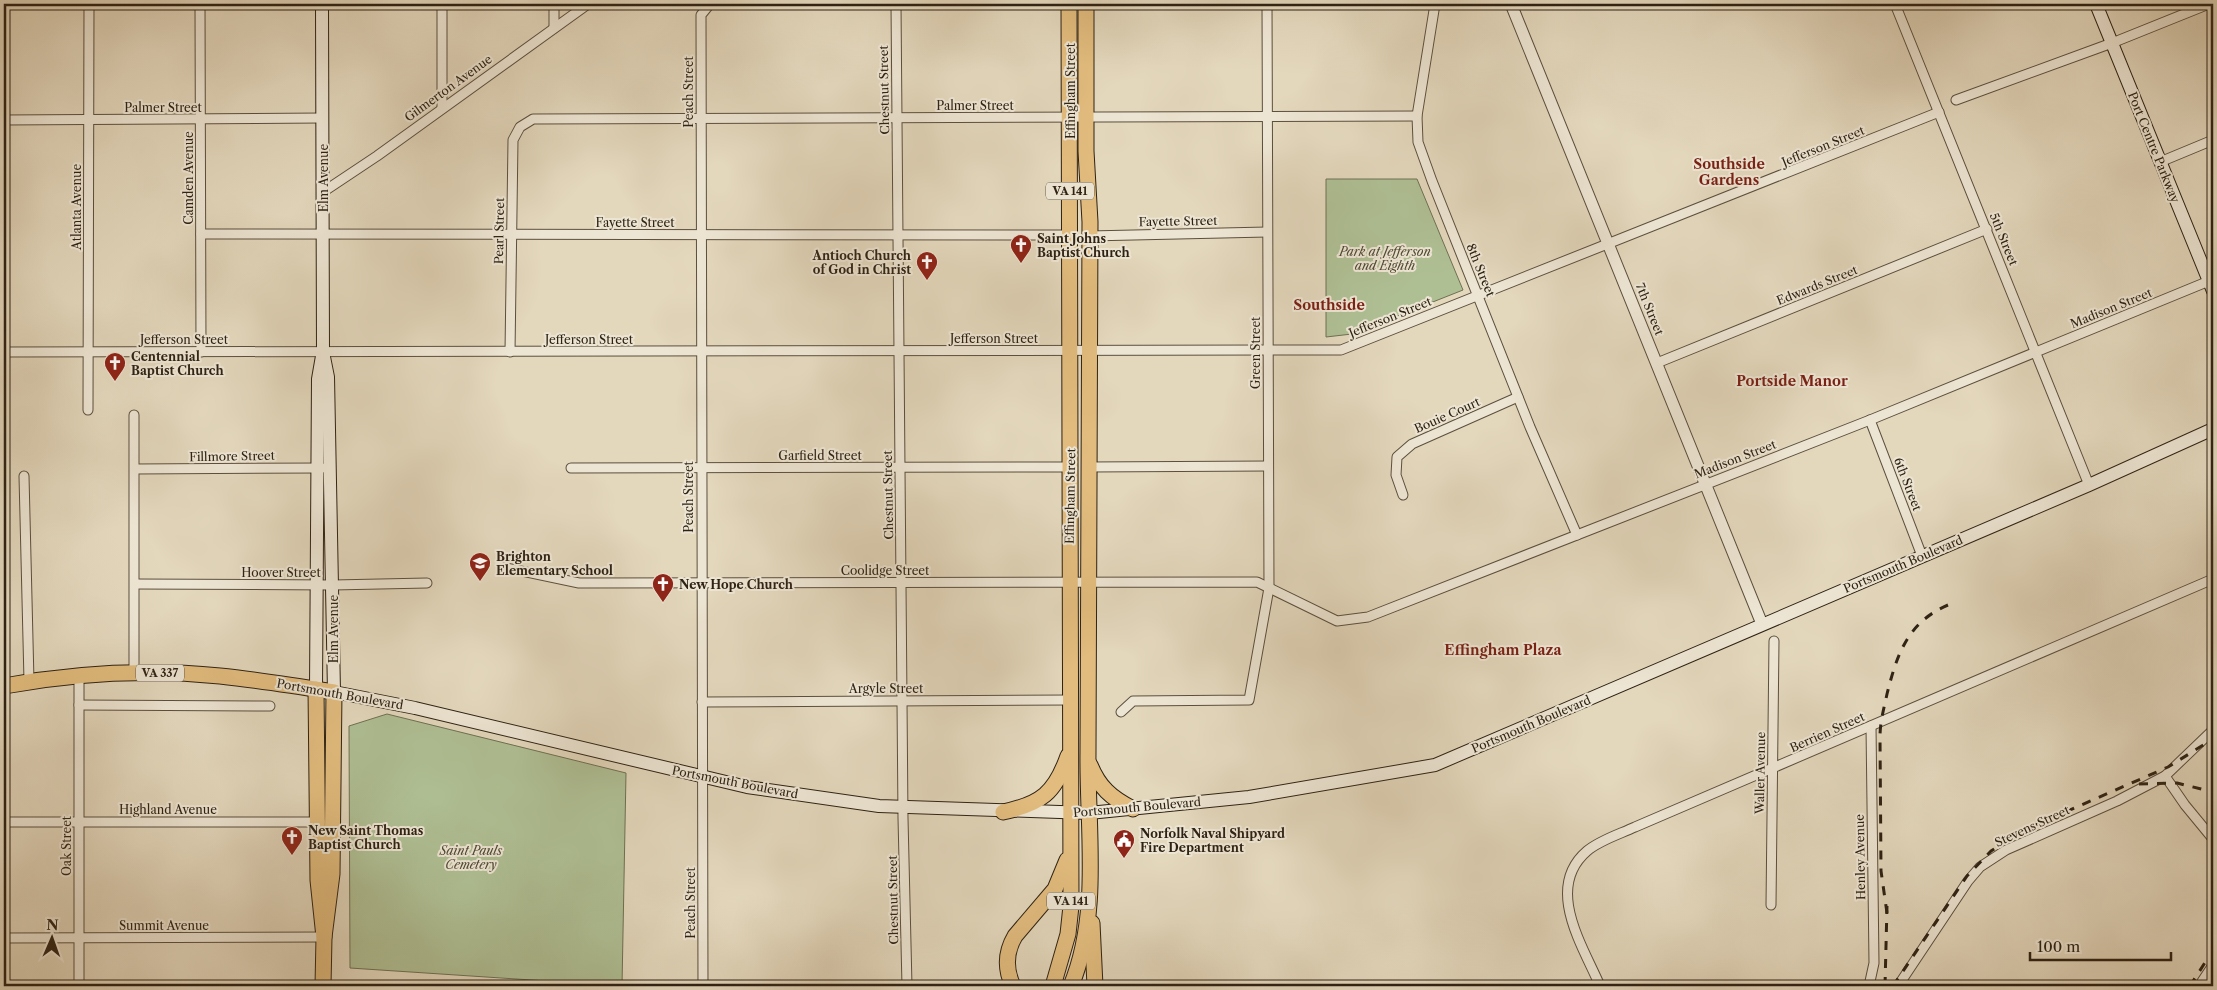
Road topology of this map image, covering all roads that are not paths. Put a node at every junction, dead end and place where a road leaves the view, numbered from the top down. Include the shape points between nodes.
1 (89, 4) edge
2 (200, 4) edge
3 (322, 4) edge
4 (442, 4) edge
5 (554, 4) edge
6 (588, 4) edge
7 (896, 4) edge
8 (1069, 4) edge
9 (1086, 4) edge
10 (1267, 4) edge
11 (1435, 4) edge
12 (1511, 4) edge
13 (1895, 4) edge
14 (2096, 4) edge
15 (2208, 4) edge
16 (707, 6) edge
17 (554, 28) junction
18 (2112, 42) junction
19 (1956, 100) dead end
20 (442, 108) junction
21 (1939, 112) junction
22 (1418, 116) junction
23 (1070, 117) junction
24 (1086, 117) junction
25 (1267, 117) junction
26 (322, 118) junction
27 (701, 118) junction
28 (897, 118) junction
29 (200, 119) junction
30 (533, 119) joint
31 (4, 120) edge
32 (89, 120) junction
33 (2213, 140) edge
34 (2160, 162) junction
35 (323, 192) junction
36 (1987, 229) junction
37 (1267, 232) junction
38 (201, 234) junction
39 (701, 234) junction
40 (898, 234) junction
41 (323, 235) junction
42 (512, 235) junction
43 (1070, 235) junction
44 (1089, 236) junction
45 (1608, 243) junction
46 (2211, 286) edge
47 (1477, 295) junction
48 (1070, 350) junction
49 (1089, 350) junction
50 (1268, 350) junction
51 (899, 351) junction
52 (4, 352) edge
53 (89, 352) junction
54 (201, 352) junction
55 (323, 352) junction
56 (510, 352) junction
57 (701, 352) junction
58 (2036, 352) junction
59 (1657, 363) junction
60 (1518, 397) junction
61 (88, 410) dead end
62 (134, 415) dead end
63 (1870, 420) junction
64 (2213, 429) edge
65 (900, 466) junction
66 (1268, 466) junction
67 (1070, 467) junction
68 (1088, 467) junction
69 (323, 468) junction
70 (571, 468) dead end
71 (701, 468) junction
72 (135, 469) junction
73 (24, 476) dead end
74 (1705, 484) junction
75 (2089, 485) junction
76 (1403, 495) dead end
77 (1577, 535) junction
78 (1922, 556) junction
79 (502, 568) dead end
80 (2213, 579) edge
81 (426, 583) dead end
82 (701, 583) junction
83 (902, 583) junction
84 (1069, 583) junction
85 (1088, 583) junction
86 (135, 584) junction
87 (315, 585) junction
88 (333, 585) junction
89 (1269, 588) junction
90 (1762, 624) junction
91 (1774, 641) dead end
92 (134, 673) junction
93 (79, 676) junction
94 (29, 681) junction
95 (4, 686) edge
96 (316, 689) junction
97 (334, 692) junction
98 (1070, 700) junction
99 (903, 701) junction
100 (702, 702) junction
101 (79, 705) junction
102 (270, 706) dead end
103 (1121, 712) dead end
104 (1871, 726) junction
105 (2213, 730) edge
106 (1071, 746) junction
107 (1088, 759) junction
108 (1773, 769) junction
109 (702, 776) junction
110 (2165, 776) junction
111 (904, 808) junction
112 (1133, 809) junction
113 (1003, 812) junction
114 (1071, 813) junction
115 (1089, 813) junction
116 (4, 822) edge
117 (78, 822) junction
118 (317, 822) junction
119 (333, 822) junction
120 (1071, 837) junction
121 (2213, 839) edge
122 (1090, 896) junction
123 (1772, 905) dead end
124 (324, 937) junction
125 (4, 938) edge
126 (79, 938) junction
127 (2213, 965) edge
128 (1008, 971) junction
129 (79, 986) edge
130 (323, 986) edge
131 (703, 986) edge
132 (907, 986) edge
133 (1013, 986) edge
134 (1022, 986) edge
135 (1053, 986) edge
136 (1071, 986) edge
137 (1095, 986) edge
138 (1600, 986) edge
139 (1869, 986) edge
140 (1898, 986) edge
141 (2199, 986) edge

1 - 32 street, Atlanta Avenue
2 - 29 street, Camden Avenue
3 - 26 main road, Elm Avenue
4 - 20 street
5 - 17 street
6 - 17 street, Gilmerton Avenue
7 - 28 street, Chestnut Street
8 - 23 main road, Effingham Street / VA 141
9 - 24 main road, Effingham Street / VA 141
10 - 25 street, Green Street
11 - 22 street, 8th Street
12 - 45 street, 7th Street
13 - 21 street, 5th Street
14 - 18 main road, Port Centre Parkway
15 - 18 street
16 - 27 street, Peach Street via 701,16
17 - 20 street, Gilmerton Avenue
18 - 19 street
18 - 34 main road, Port Centre Parkway
20 - 35 street, Gilmerton Avenue
21 - 36 street, 5th Street
21 - 45 street, Jefferson Street
22 - 25 street, Palmer Street
22 - 47 street, 8th Street via 1418,142
23 - 24 street, Palmer Street
23 - 28 street, Palmer Street
23 - 43 main road, Effingham Street / VA 141
24 - 25 street, Palmer Street
24 - 44 main road, Effingham Street / VA 141
25 - 37 street, Green Street
26 - 29 street, Palmer Street
26 - 35 main road, Elm Avenue
27 - 28 street, Palmer Street
27 - 30 street, Palmer Street
27 - 39 street, Peach Street
28 - 40 street, Chestnut Street
29 - 32 street, Palmer Street
29 - 38 street, Camden Avenue
30 - 42 street, Pearl Street via 520,127 513,140
31 - 32 street, Palmer Street
32 - 53 street, Atlanta Avenue
33 - 34 street
34 - 46 main road, Port Centre Parkway
35 - 41 main road, Elm Avenue
36 - 58 street, 5th Street
36 - 59 street, Edwards Street
37 - 44 street, Fayette Street
37 - 50 street, Green Street
38 - 41 street, Fayette Street
38 - 54 street, Camden Avenue
39 - 40 street, Fayette Street
39 - 42 street, Fayette Street
39 - 57 street, Peach Street
40 - 43 street, Fayette Street
40 - 51 street, Chestnut Street
41 - 42 street, Fayette Street
41 - 55 main road, Elm Avenue
42 - 56 street, Pearl Street
43 - 48 main road, Effingham Street / VA 141
44 - 49 main road, Effingham Street / VA 141
45 - 47 street, Jefferson Street
45 - 59 street, 7th Street
46 - 58 street, Madison Street
47 - 50 street, Jefferson Street via 1341,350
47 - 60 street, 8th Street
48 - 49 street, Jefferson Street
48 - 51 street, Jefferson Street
48 - 67 main road, Effingham Street / VA 141
49 - 50 street, Jefferson Street
49 - 68 main road, Effingham Street / VA 141
50 - 66 street, Green Street
51 - 57 street, Jefferson Street
51 - 65 street, Chestnut Street
52 - 53 street, Jefferson Street
53 - 54 street, Jefferson Street
53 - 61 street, Atlanta Avenue
54 - 55 street, Jefferson Street
55 - 56 street, Jefferson Street
55 - 69 main road, Elm Avenue via 318,379
56 - 57 street, Jefferson Street
57 - 71 street, Peach Street
58 - 63 street, Madison Street
58 - 75 street, 5th Street
59 - 74 street, 7th Street
60 - 76 street, Bouie Court via 1412,444 1397,457 1396,474
60 - 77 street, 8th Street
62 - 72 street
63 - 74 street, Madison Street
63 - 78 street, 6th Street
64 - 75 main road, Portsmouth Boulevard
65 - 67 street, Garfield Street
65 - 71 street, Garfield Street
65 - 83 street, Chestnut Street
66 - 68 street
66 - 89 street, Green Street
67 - 84 main road, Effingham Street / VA 141
68 - 85 main road, Effingham Street / VA 141
69 - 72 street, Fillmore Street
69 - 87 main road, Elm Avenue
69 - 88 main road, Elm Avenue
70 - 71 street, Garfield Street
71 - 82 street, Peach Street
72 - 86 street
73 - 94 street
74 - 77 street, Madison Street
74 - 90 street, 7th Street
75 - 78 main road, Portsmouth Boulevard
77 - 89 street, Madison Street via 1368,617 1337,621
78 - 90 main road, Portsmouth Boulevard
79 - 82 street, Coolidge Street via 570,582
80 - 104 street, Berrien Street
81 - 88 street, Hoover Street
82 - 83 street, Coolidge Street
82 - 100 street, Peach Street
83 - 84 street, Coolidge Street
83 - 99 street, Chestnut Street
84 - 85 street, Coolidge Street
84 - 98 main road, Effingham Street / VA 141
85 - 89 street, Coolidge Street via 1257,582
85 - 107 main road, Effingham Street / VA 141
86 - 87 street, Hoover Street
86 - 92 street
87 - 88 street, Hoover Street
87 - 96 main road, Elm Avenue
88 - 97 main road, Elm Avenue
89 - 103 street, Green Street via 1250,700 1134,701
90 - 112 main road, Portsmouth Boulevard via 1435,765 1249,797
91 - 108 street, Waller Avenue
92 - 93 main road, Portsmouth Boulevard / VA 337
92 - 96 main road, Portsmouth Boulevard / VA 337 via 219,676
93 - 94 main road, Portsmouth Boulevard / VA 337
93 - 101 street, Oak Street
94 - 95 main road, Portsmouth Boulevard / VA 337
96 - 97 main road, Portsmouth Boulevard / VA 337
96 - 118 main road, Elm Avenue
97 - 109 main road, Portsmouth Boulevard
97 - 119 main road, Elm Avenue
98 - 99 street, Argyle Street
98 - 106 main road, Effingham Street / VA 141
99 - 100 street, Argyle Street
99 - 111 street, Chestnut Street
100 - 109 street, Peach Street
101 - 102 street
101 - 117 street, Oak Street
104 - 108 street, Berrien Street
104 - 139 street, Henley Avenue via 1874,963
105 - 110 street, Stevens Street
106 - 113 main road via 1062,773 1051,790 1031,804
106 - 114 main road, Effingham Street / VA 141
107 - 112 main road via 1106,793
107 - 115 main road, Effingham Street / VA 141
108 - 123 street, Waller Avenue
108 - 138 street, Berrien Street via 1605,841 1578,860 1568,880 1567,903
109 - 111 main road, Portsmouth Boulevard via 786,794
109 - 131 street, Peach Street
110 - 121 street
110 - 140 street, Stevens Street via 2006,850 1980,867
111 - 113 main road, Portsmouth Boulevard
111 - 132 street, Chestnut Street
112 - 115 main road, Portsmouth Boulevard
113 - 114 main road, Portsmouth Boulevard
114 - 115 main road, Portsmouth Boulevard
114 - 120 main road, Effingham Street / VA 141
115 - 122 main road, Effingham Street / VA 141
116 - 117 street, Highland Avenue
117 - 118 street, Highland Avenue
117 - 126 street, Oak Street
118 - 119 street, Highland Avenue
118 - 124 main road, Elm Avenue via 318,880
119 - 124 main road, Elm Avenue via 332,874
120 - 128 main road via 1060,881 1010,944
120 - 135 main road, Effingham Street / VA 141 via 1068,928
122 - 136 main road, Effingham Street / VA 141
122 - 137 main road
124 - 126 street, Summit Avenue
124 - 130 main road, Elm Avenue
125 - 126 street, Summit Avenue
126 - 129 street, Oak Street
127 - 141 street
128 - 133 main road
128 - 134 main road

